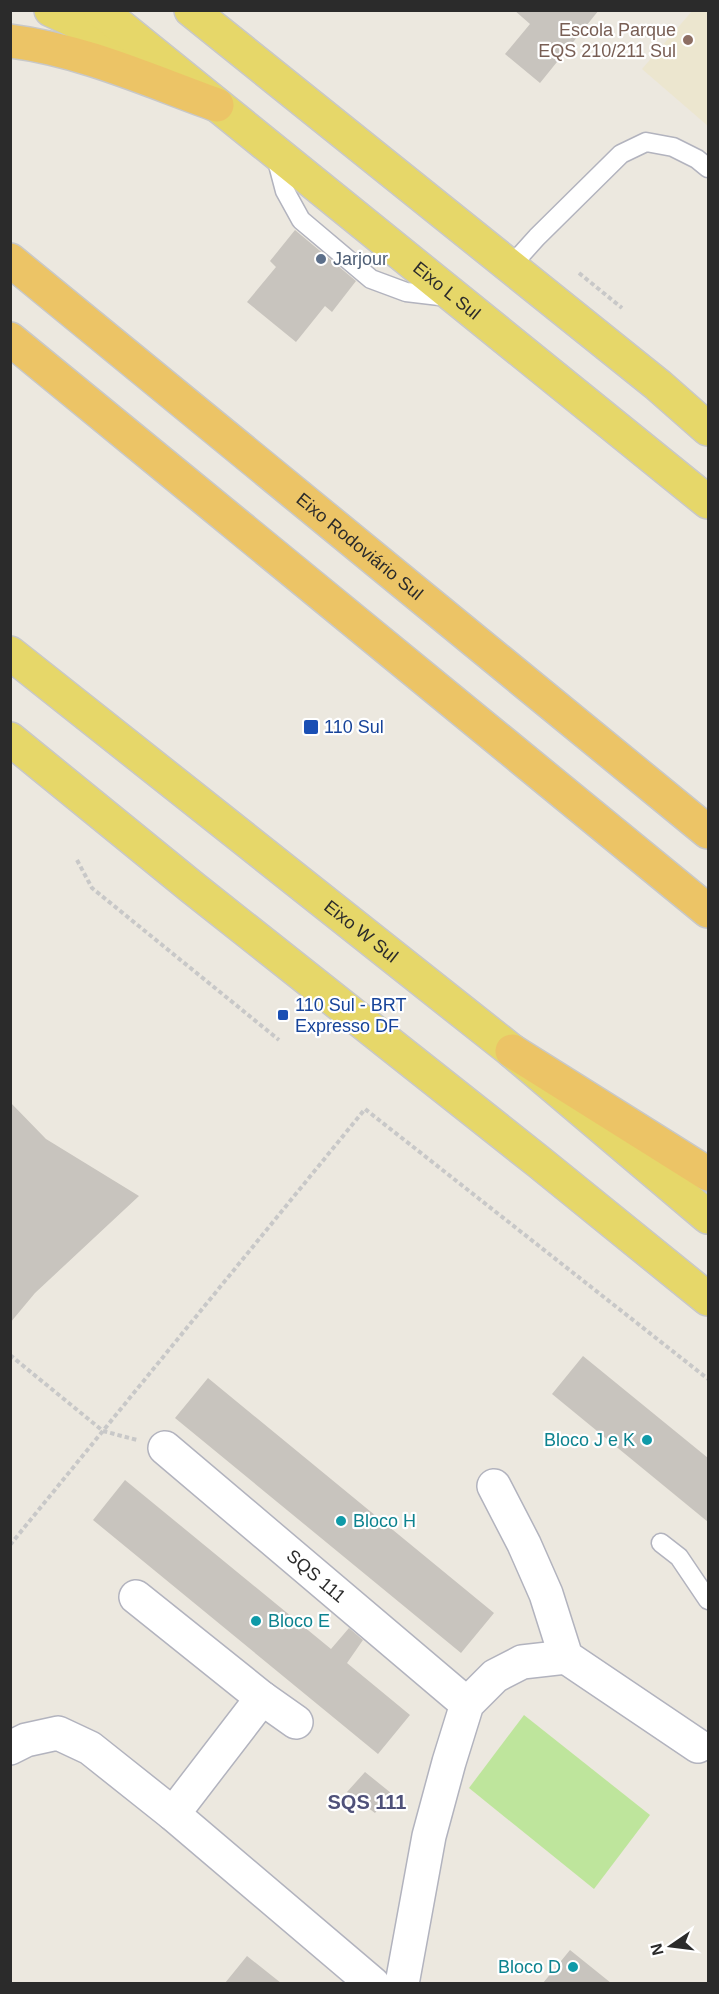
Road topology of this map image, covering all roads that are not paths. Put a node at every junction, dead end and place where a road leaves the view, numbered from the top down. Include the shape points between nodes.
1 (51, 10) edge
2 (100, 10) edge
3 (191, 10) edge
4 (10, 41) edge
5 (146, 47) junction
6 (217, 105) junction
7 (708, 168) edge
8 (13, 260) edge
9 (510, 267) junction
10 (10, 339) edge
11 (708, 429) edge
12 (708, 502) edge
13 (10, 652) edge
14 (10, 739) edge
15 (708, 832) edge
16 (708, 911) edge
17 (512, 1051) junction
18 (708, 1174) edge
19 (708, 1217) edge
20 (708, 1299) edge
21 (165, 1448) road end
22 (494, 1486) dead end
23 (662, 1543) dead end
24 (136, 1597) dead end
25 (708, 1600) edge
26 (566, 1657) junction
27 (262, 1698) junction
28 (467, 1704) junction
29 (296, 1722) dead end
30 (705, 1744) edge
31 (10, 1748) edge
32 (173, 1814) junction
33 (373, 1983) edge
34 (402, 1983) edge

1 - 5 main road
2 - 5 main road, Eixo L Sul
3 - 9 main road
4 - 6 highway via 43,45
5 - 6 main road, Eixo L Sul
6 - 12 main road, Eixo L Sul
7 - 9 lane via 673,147 646,142 621,154
8 - 15 highway, Eixo Rodoviário Sul
9 - 11 main road
10 - 16 highway
13 - 17 main road, Eixo W Sul
14 - 20 main road
17 - 18 highway
17 - 19 main road, Eixo W Sul
21 - 28 street, SQS 111
22 - 26 street via 546,1594
23 - 25 lane via 679,1557
24 - 27 street
26 - 28 street via 522,1662 495,1676
26 - 30 street
27 - 29 street
27 - 32 street
28 - 34 street via 429,1836
31 - 32 street via 58,1733 90,1748
32 - 33 street

